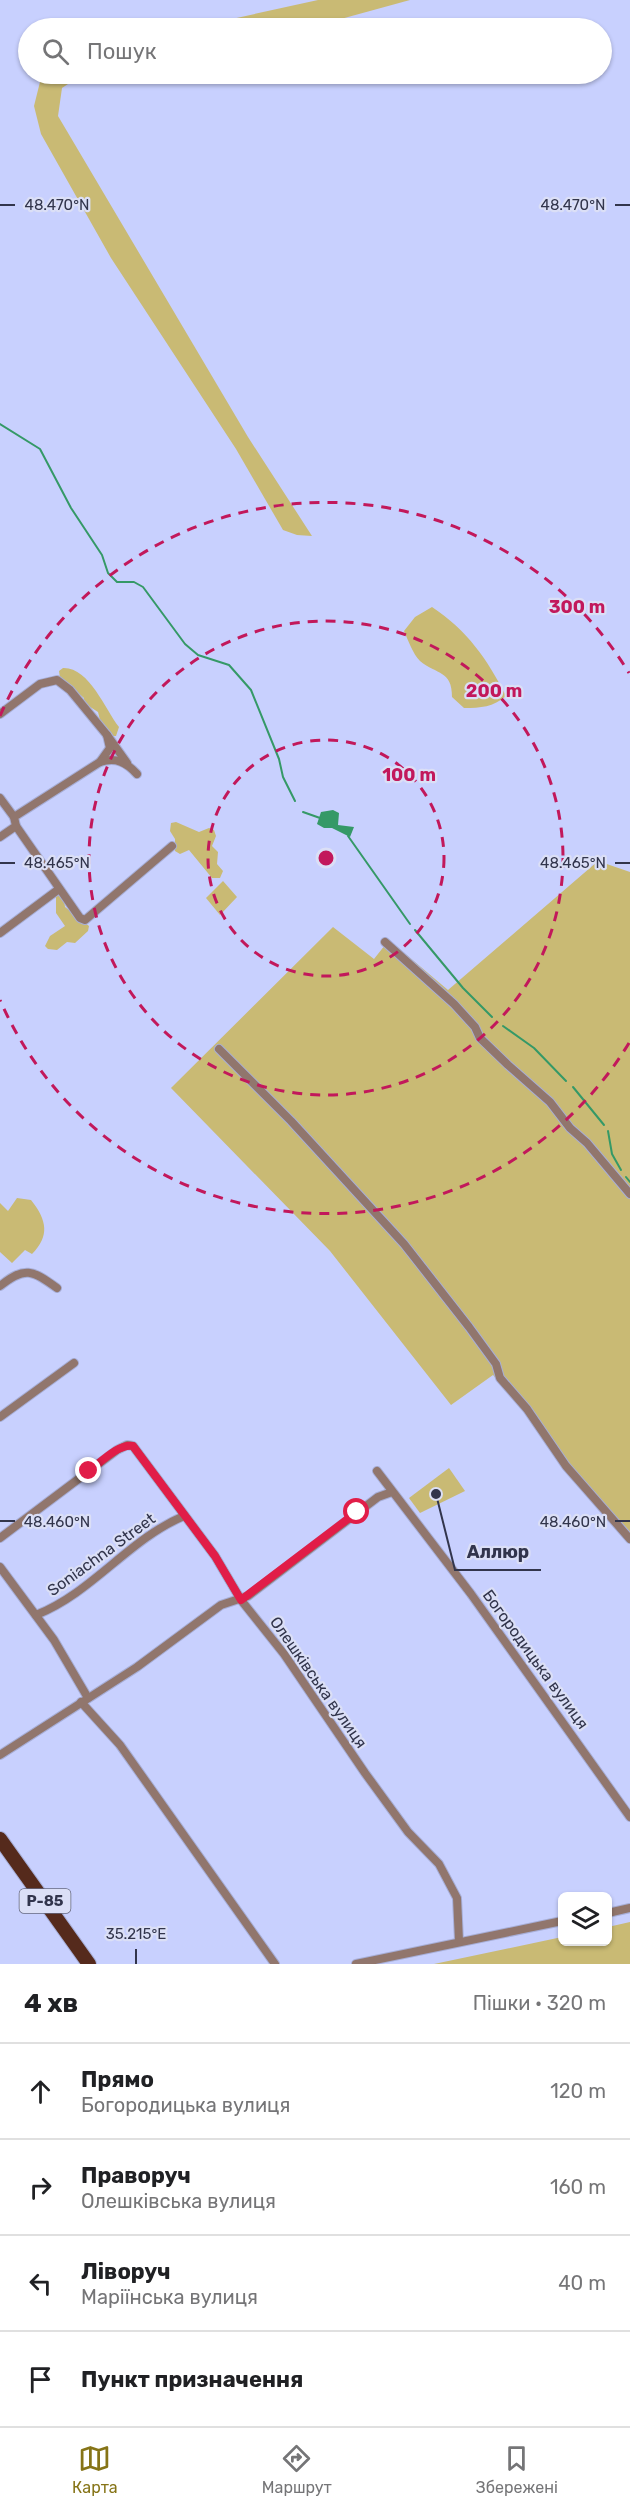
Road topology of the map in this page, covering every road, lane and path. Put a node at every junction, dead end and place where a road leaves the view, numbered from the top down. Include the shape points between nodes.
1 (0, 714) edge
2 (107, 735) junction
3 (100, 762) junction
4 (127, 763) junction
5 (137, 774) dead end
6 (0, 798) edge
7 (15, 821) junction
8 (0, 837) edge
9 (172, 846) dead end
10 (58, 890) junction
11 (0, 933) edge
12 (385, 942) dead end
13 (219, 1049) dead end
14 (630, 1194) edge
15 (0, 1286) edge
16 (57, 1288) dead end
17 (74, 1363) dead end
18 (0, 1417) edge
19 (377, 1471) dead end
20 (392, 1492) junction
21 (184, 1516) junction
22 (0, 1538) edge
23 (630, 1539) edge
24 (0, 1567) edge
25 (241, 1600) junction
26 (36, 1615) junction
27 (85, 1700) junction
28 (0, 1755) edge
29 (630, 1817) edge
30 (0, 1839) edge
31 (630, 1908) edge
32 (612, 1912) edge
33 (558, 1922) edge
34 (459, 1941) junction
35 (89, 1964) edge
36 (275, 1964) edge
37 (356, 1964) edge

1 - 2 street via 40,684 57,680
2 - 3 street via 110,748
2 - 4 street
3 - 4 street via 111,759
3 - 7 street
4 - 5 street
6 - 7 street
7 - 8 street
7 - 10 street
9 - 10 street via 84,920
10 - 11 street
12 - 14 street via 454,1004 480,1038 550,1102
13 - 23 street via 404,1244 469,1327 496,1364 500,1378 528,1409 566,1466
15 - 16 street via 16,1273 24,1272
17 - 18 street
19 - 20 street, Богородицька вулиця
20 - 25 street via 378,1497
20 - 29 street, Богородицька вулиця via 478,1604
21 - 22 street, Олешківська вулиця via 133,1446 127,1445
21 - 25 street, Олешківська вулиця via 215,1556
21 - 26 street, Soniachna Street via 153,1533 60,1605
24 - 26 street
25 - 27 street via 221,1605
25 - 34 street, Олешківська вулиця via 284,1654 408,1832 439,1864 457,1898
26 - 27 street via 54,1640
27 - 28 street
27 - 36 street
30 - 35 main road, Р-85
31 - 32 street
33 - 34 street
34 - 37 street

